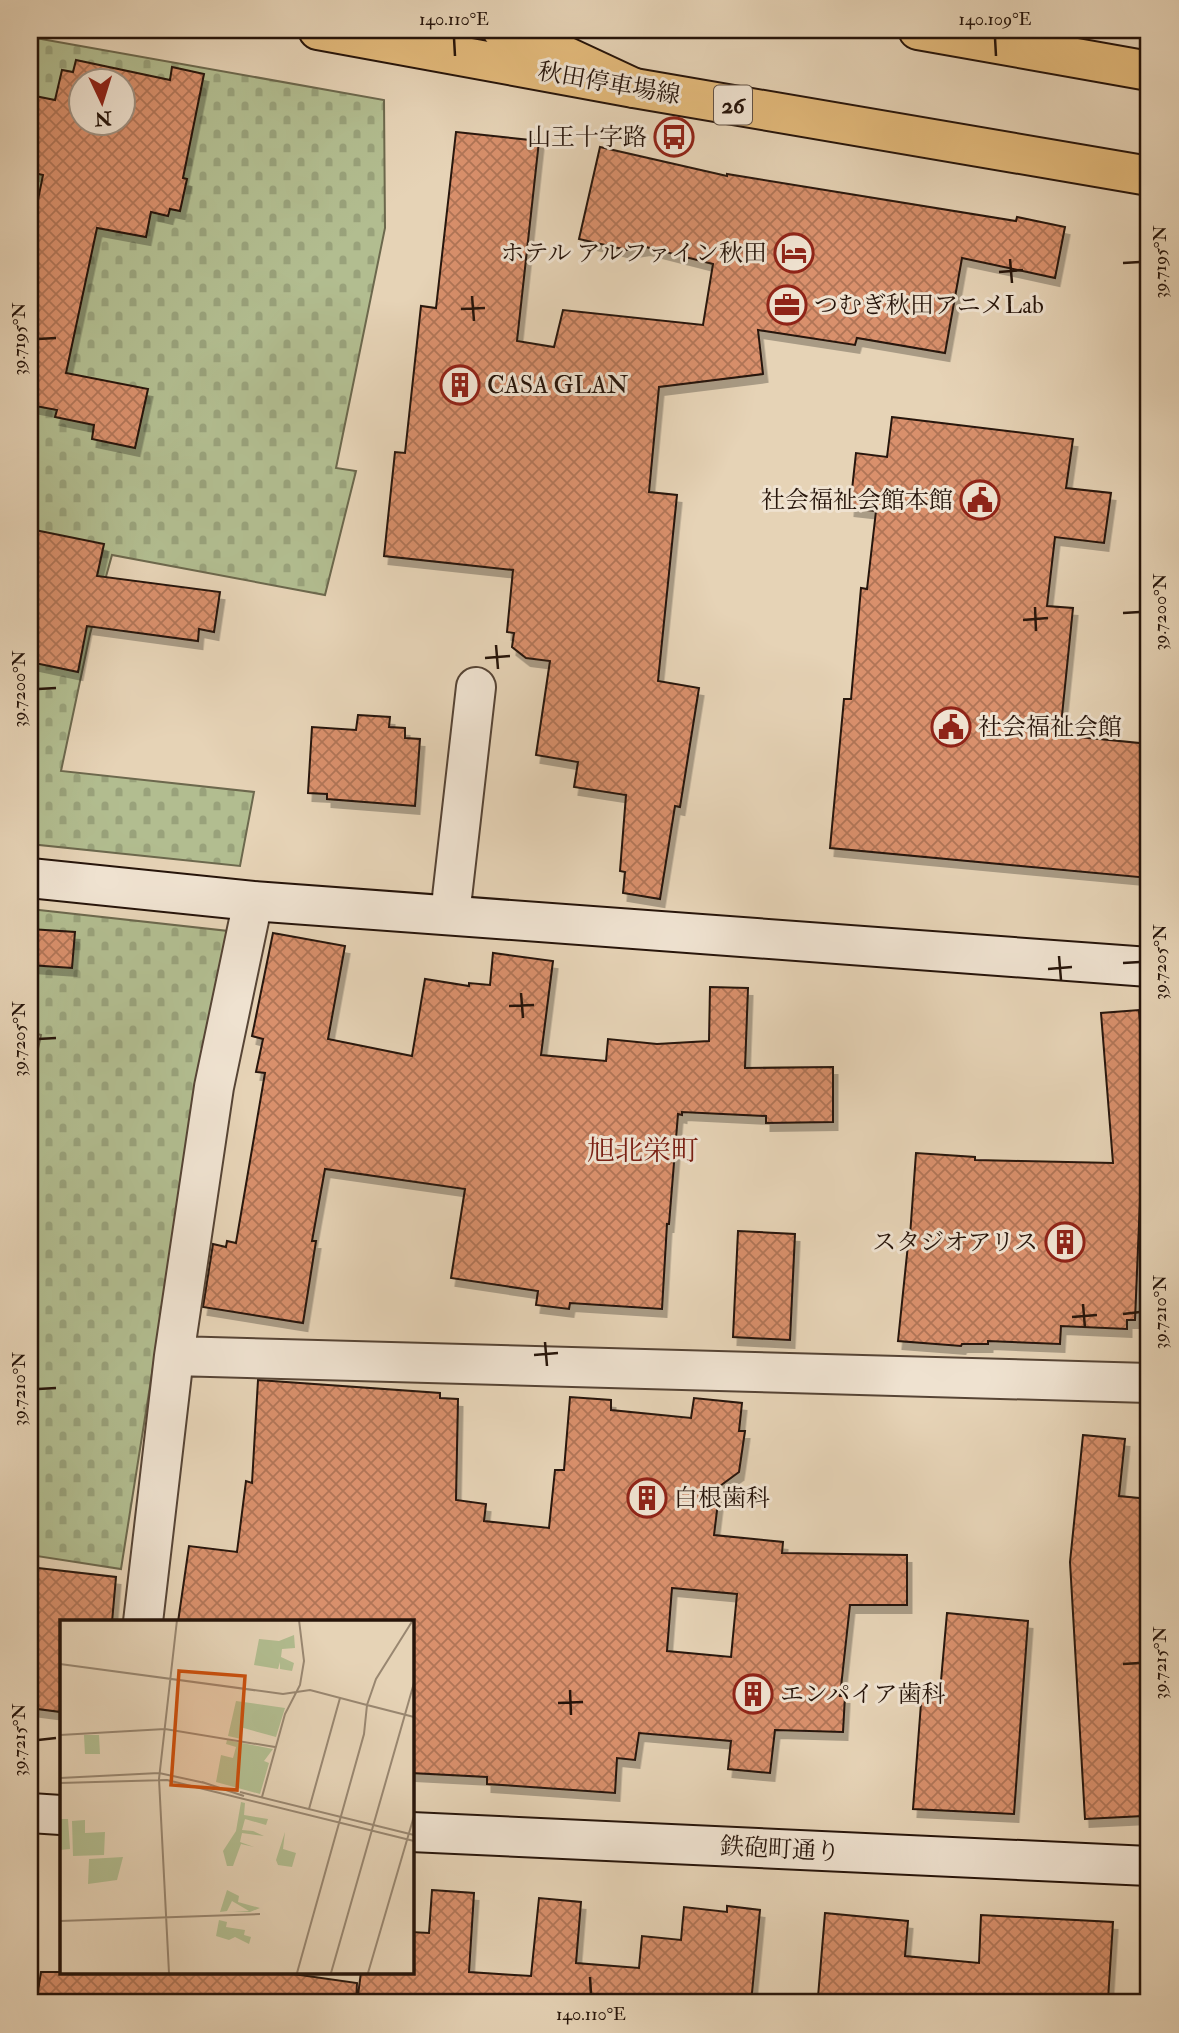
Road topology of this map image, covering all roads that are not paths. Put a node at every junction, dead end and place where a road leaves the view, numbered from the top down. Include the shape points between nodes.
1 (318, 30) edge
2 (502, 30) edge
3 (918, 30) edge
4 (1149, 71) edge
5 (634, 88) junction
6 (1149, 176) edge
7 (476, 687) dead end
8 (30, 878) edge
9 (253, 901) junction
10 (450, 915) junction
11 (1149, 967) edge
12 (174, 1356) junction
13 (1149, 1383) edge
14 (143, 1620) edge
15 (30, 1813) edge
16 (60, 1815) edge
17 (413, 1832) edge
18 (1149, 1866) edge

1 - 5 main road, 秋田停車場線 / 26
2 - 5 main road
3 - 4 main road
5 - 6 main road, 秋田停車場線 / 26
7 - 10 street
8 - 9 street
9 - 10 street
9 - 12 street via 214,1087
10 - 11 street
12 - 13 street
12 - 14 street
15 - 16 street
17 - 18 street, 鉄砲町通り

